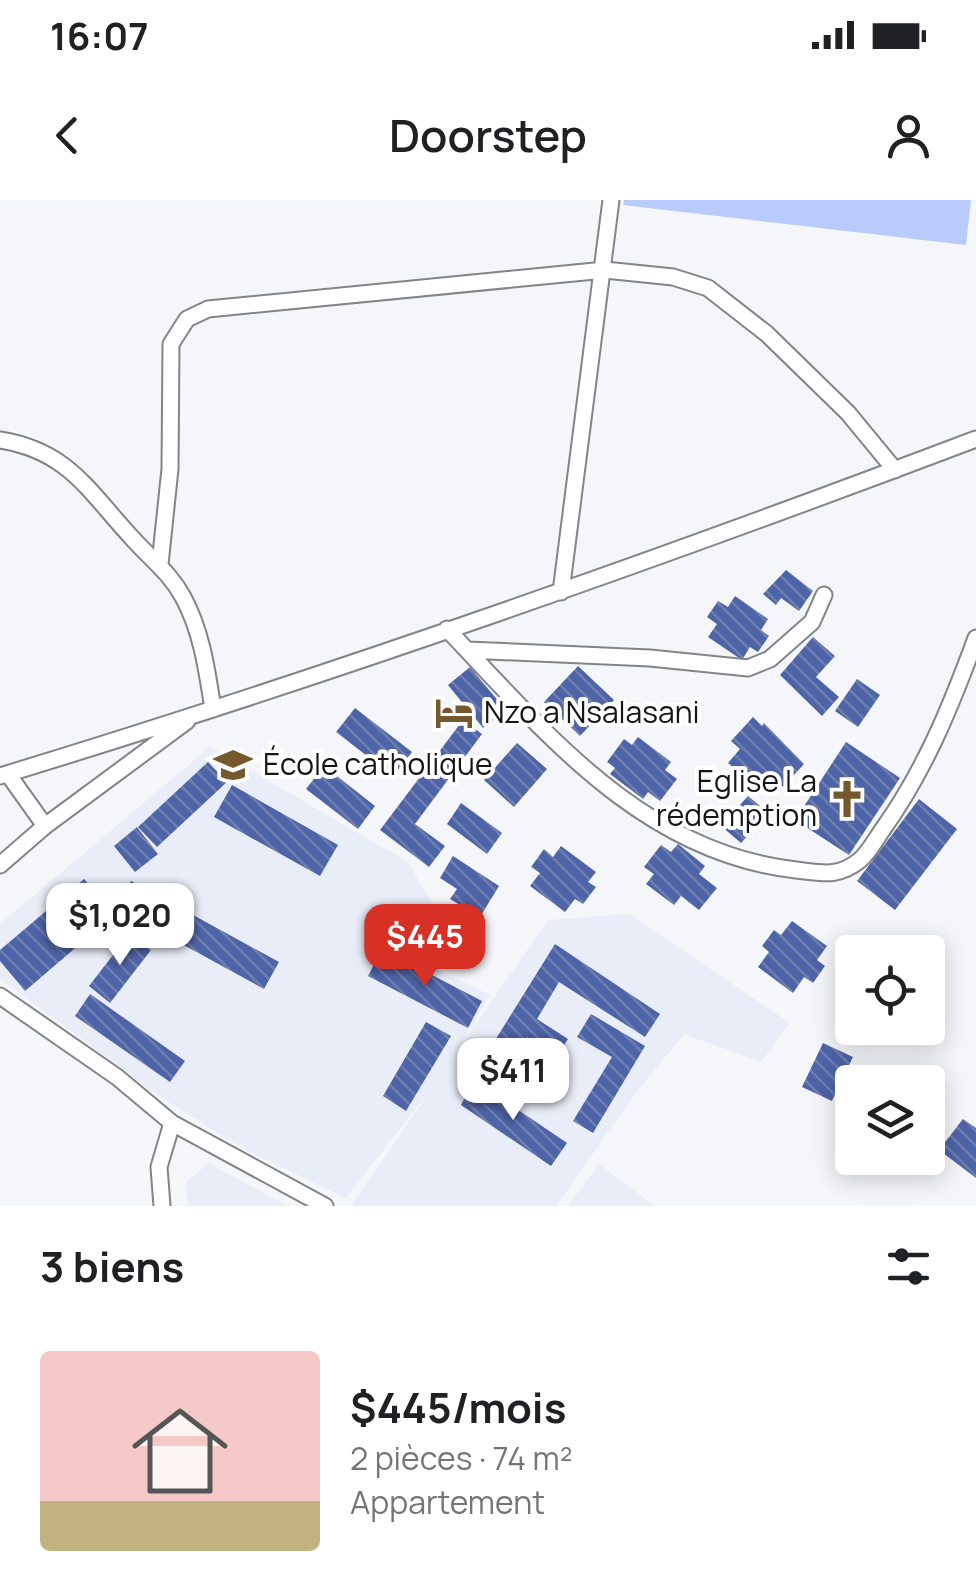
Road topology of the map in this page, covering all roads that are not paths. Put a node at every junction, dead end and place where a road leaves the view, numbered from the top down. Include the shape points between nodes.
1 (611, 200) edge
2 (605, 270) junction
3 (976, 439) edge
4 (0, 440) edge
5 (895, 470) junction
6 (160, 564) junction
7 (561, 592) junction
8 (824, 595) dead end
9 (447, 629) junction
10 (976, 638) edge
11 (467, 650) junction
12 (213, 709) junction
13 (190, 718) junction
14 (4, 775) edge
15 (45, 826) junction
16 (0, 865) edge
17 (0, 996) edge
18 (172, 1123) junction
19 (162, 1206) edge
20 (325, 1206) edge

1 - 2 street
2 - 5 street via 708,288 768,334
2 - 6 street via 208,308 187,319 171,344 170,469
2 - 7 street
3 - 5 street
4 - 6 street via 52,456
5 - 7 street
6 - 12 street via 193,620
7 - 9 street
8 - 11 street via 812,622 770,659 748,668
9 - 11 street
9 - 12 street
10 - 11 street via 913,787 861,859 832,876 765,868 697,843 638,809 583,771
12 - 13 street
13 - 14 street
13 - 15 street
14 - 15 street
15 - 16 street
17 - 18 street
18 - 19 street via 158,1167
18 - 20 street

